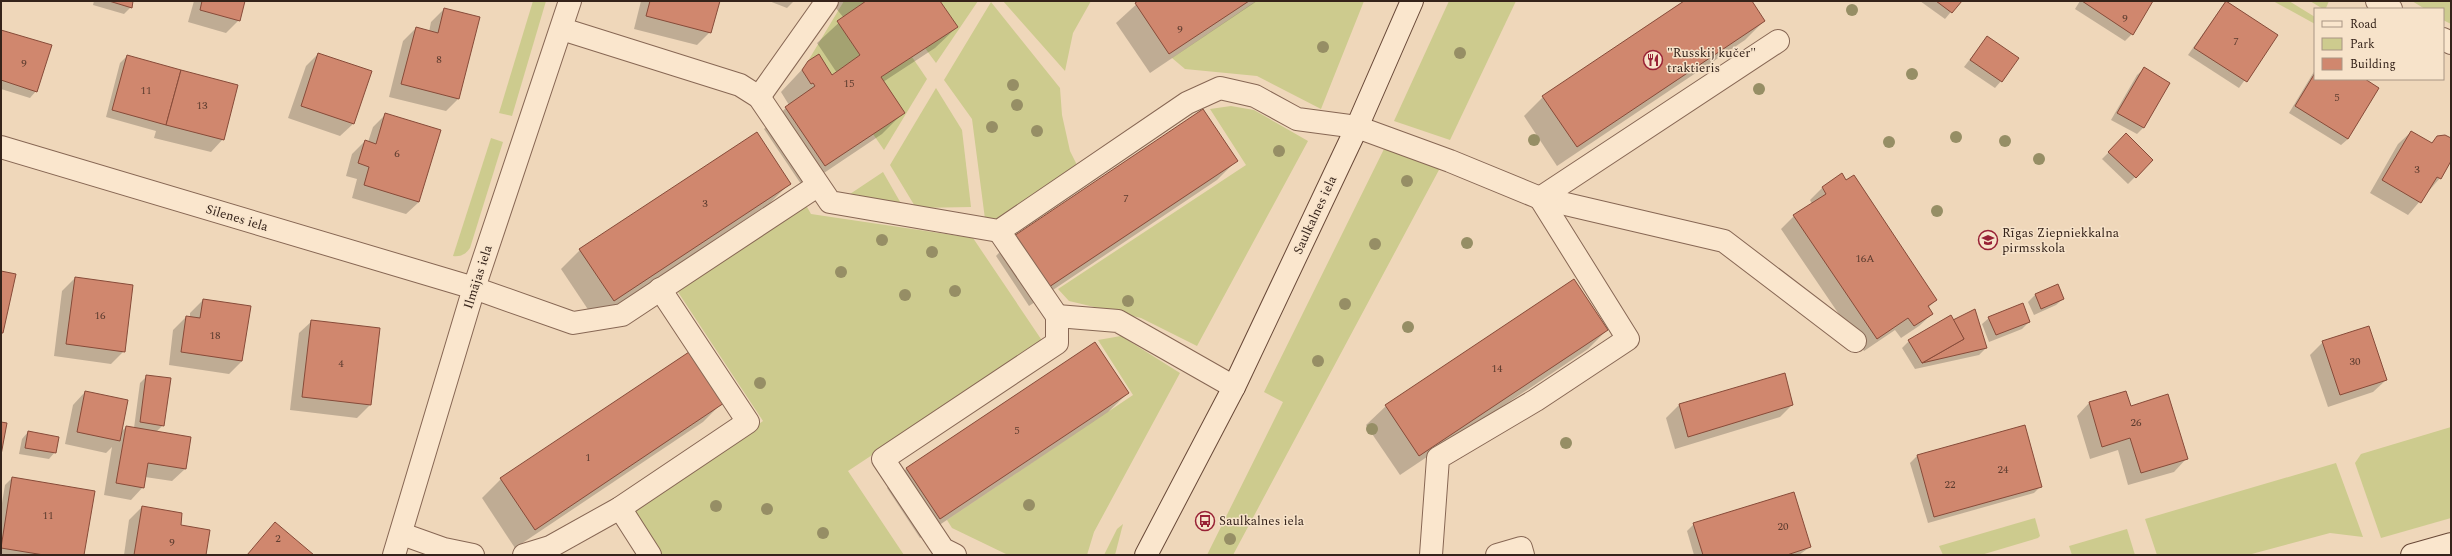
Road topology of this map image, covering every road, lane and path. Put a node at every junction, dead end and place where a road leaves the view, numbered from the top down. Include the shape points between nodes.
1 (570, 1) edge
2 (827, 1) edge
3 (1412, 1) edge
4 (2377, 1) edge
5 (2389, 8) edge
6 (562, 29) junction
7 (1778, 41) dead end
8 (759, 97) junction
9 (1357, 127) junction
10 (1, 148) edge
11 (818, 186) junction
12 (1540, 198) junction
13 (999, 231) junction
14 (474, 288) junction
15 (660, 289) junction
16 (1057, 316) junction
17 (1855, 341) dead end
18 (1234, 387) junction
19 (620, 508) junction
20 (402, 534) junction
21 (2451, 544) edge
22 (944, 553) edge
23 (394, 555) edge
24 (473, 555) edge
25 (524, 555) edge
26 (650, 555) edge
27 (1146, 555) edge
28 (1431, 555) edge
29 (1497, 555) edge
30 (1523, 555) edge
31 (2412, 555) edge

1 - 6 street, Ilmājas iela
2 - 8 street
3 - 9 street, Saulkalnes iela
4 - 5 street
6 - 8 street via 740,85
6 - 14 street, Ilmājas iela
7 - 12 street
8 - 11 street
9 - 12 street
9 - 13 street via 1297,119 1255,96 1220,88 1186,103
9 - 18 street, Saulkalnes iela
10 - 14 street, Silenes iela
11 - 13 street via 830,202
11 - 15 street, Silenes iela
12 - 17 street via 1724,241
12 - 28 street via 1628,338 1536,400 1438,458
13 - 16 street
14 - 15 street, Silenes iela via 573,323 622,315
14 - 20 street, Ilmājas iela
15 - 19 street via 748,422
16 - 18 street via 1118,321
16 - 22 street via 1057,343 883,459
18 - 27 street, Saulkalnes iela
19 - 25 street via 550,547
19 - 26 street
20 - 23 street, Ilmājas iela
20 - 24 street via 444,549
21 - 31 street
29 - 30 street via 1521,548

